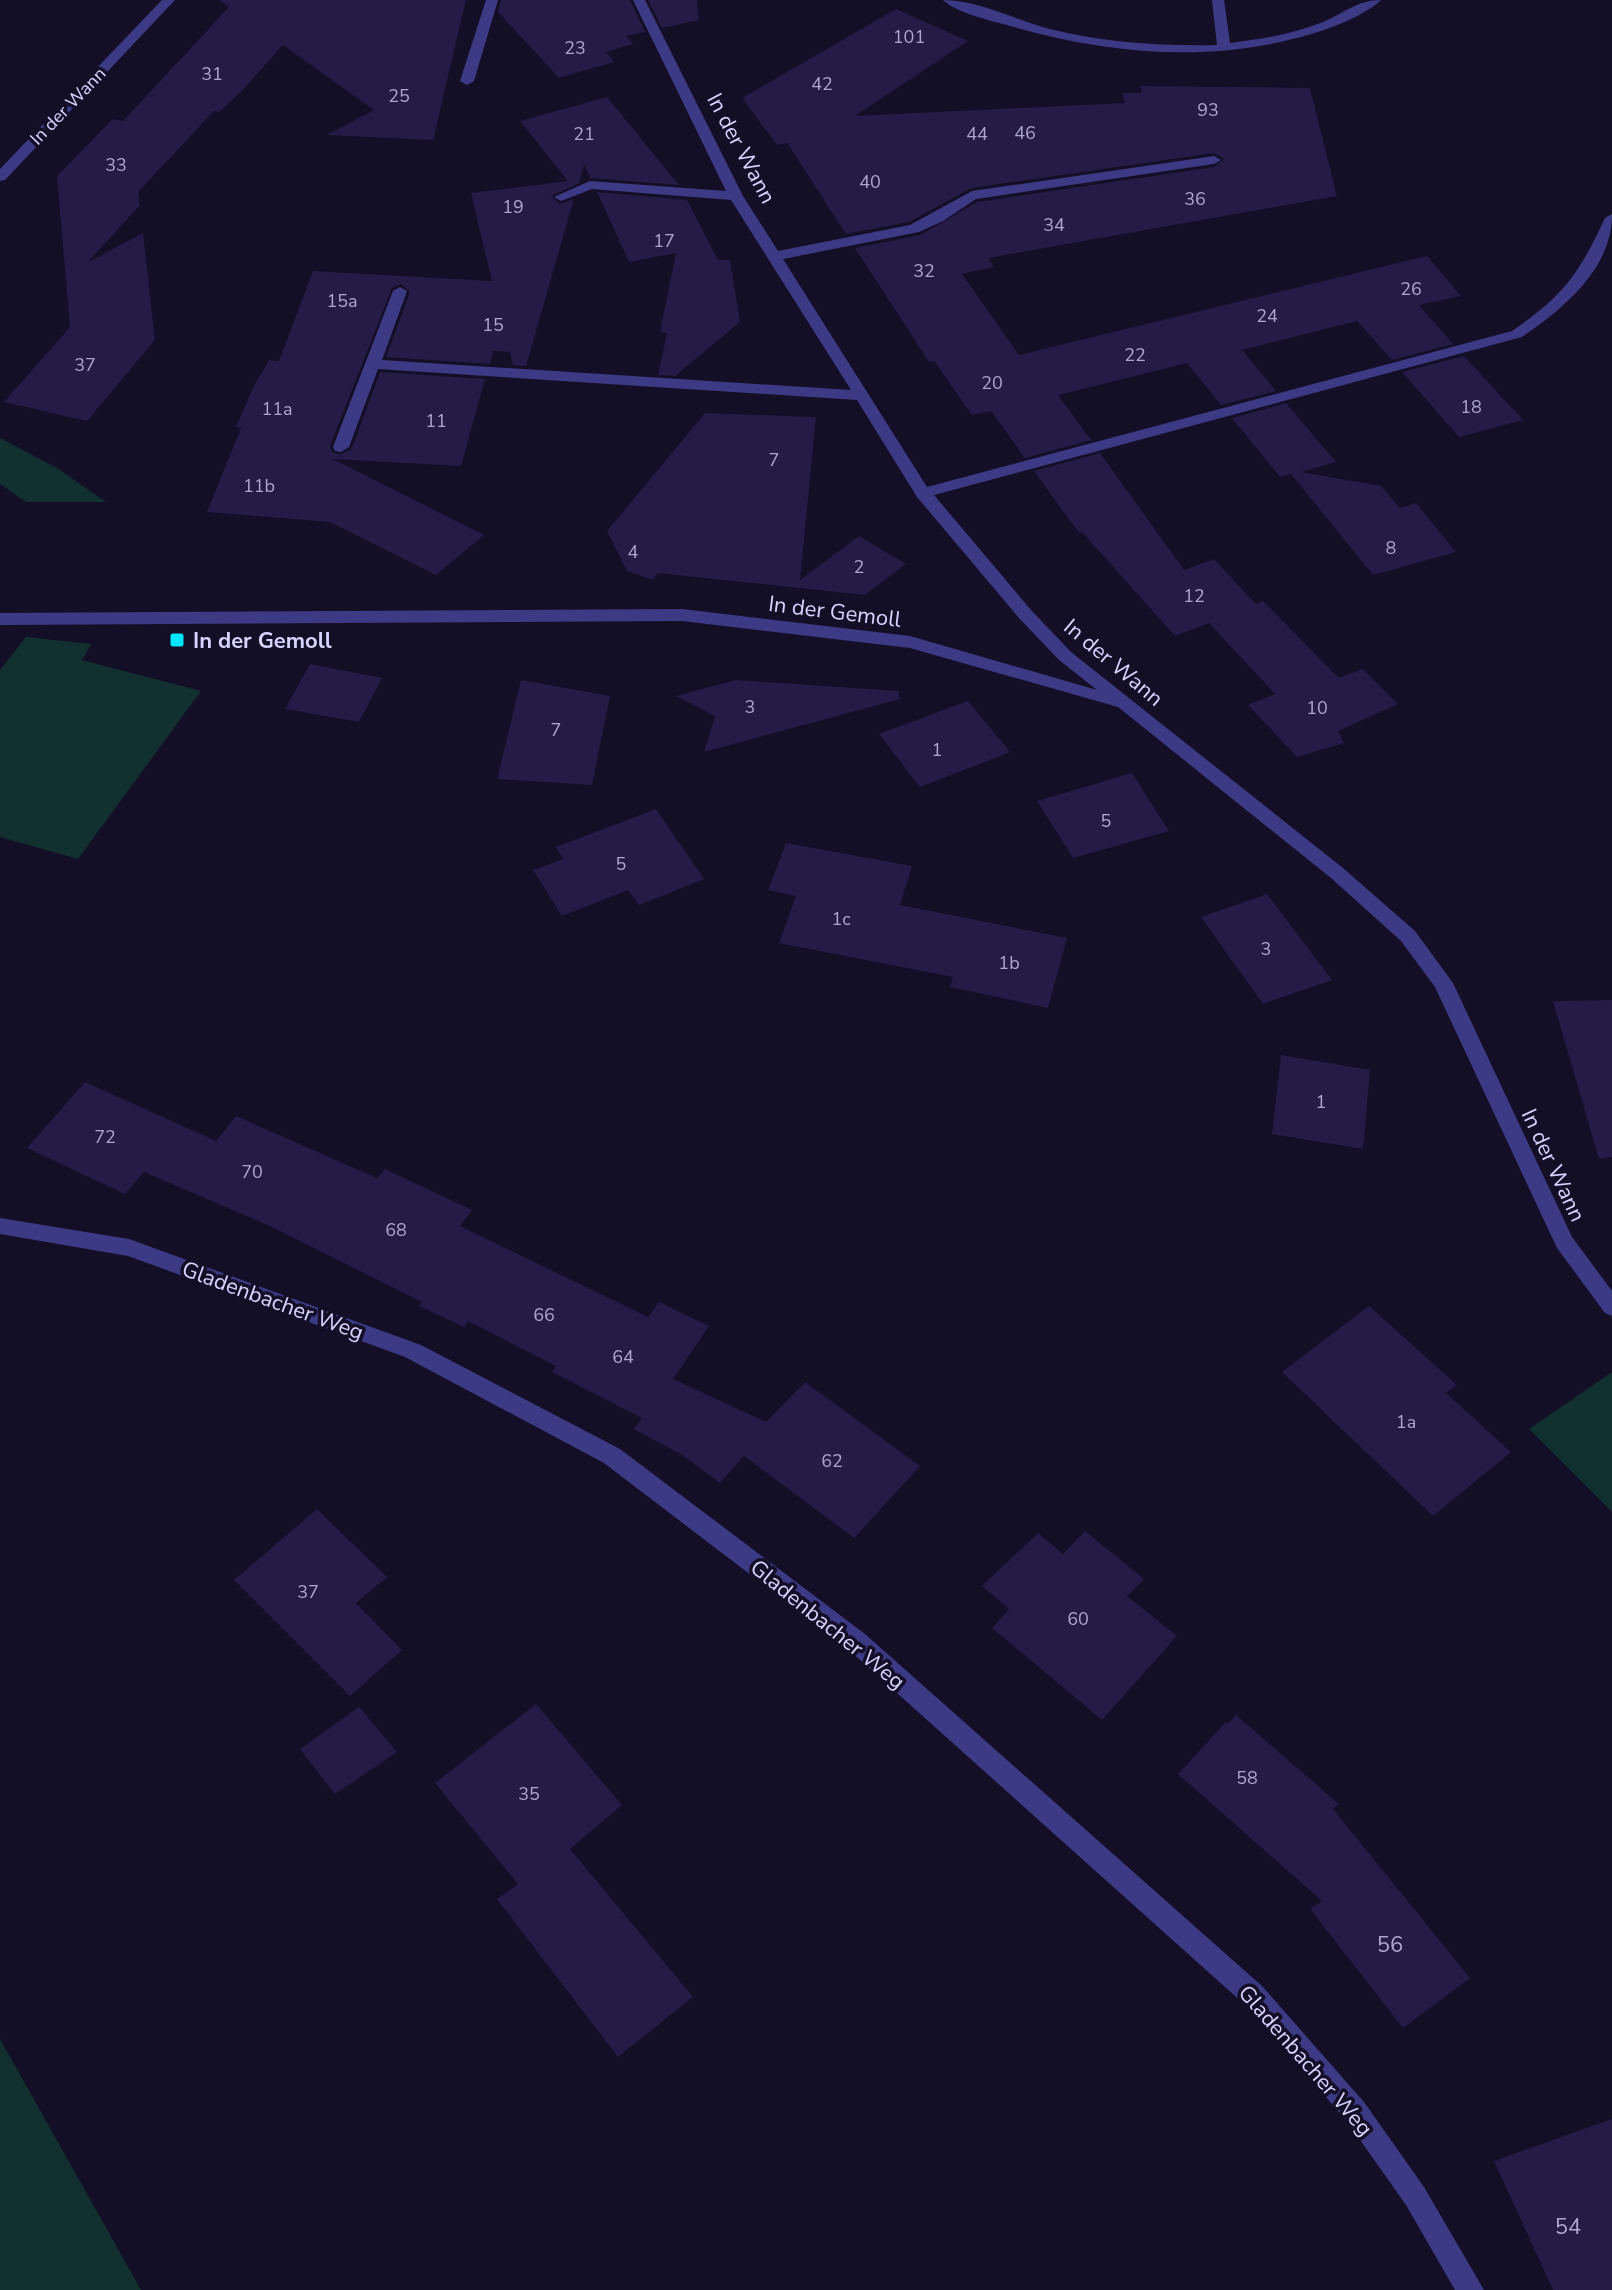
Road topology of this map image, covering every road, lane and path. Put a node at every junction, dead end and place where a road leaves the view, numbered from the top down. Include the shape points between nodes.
1 (169, 0) edge
2 (492, 0) edge
3 (639, 0) edge
4 (949, 0) edge
5 (1218, 0) edge
6 (1375, 0) edge
7 (1224, 47) junction
8 (467, 81) dead end
9 (1214, 160) dead end
10 (0, 177) edge
11 (736, 196) junction
12 (561, 197) dead end
13 (1612, 218) edge
14 (776, 256) junction
15 (400, 291) dead end
16 (373, 364) junction
17 (862, 396) junction
18 (341, 447) dead end
19 (923, 493) junction
20 (0, 619) edge
21 (1128, 705) junction
22 (0, 1226) edge
23 (1612, 1307) edge
24 (1470, 2290) edge

1 - 10 street, In der Wann
2 - 8 street
3 - 11 street, In der Wann
4 - 7 street via 1081,41 1144,49
5 - 7 street
6 - 7 street via 1317,27
9 - 14 street via 972,195 914,229
11 - 12 street via 590,185
11 - 14 street, In der Wann
13 - 19 street via 1583,281 1555,310 1517,334
14 - 17 street, In der Wann
15 - 16 street
16 - 17 street
16 - 18 street
17 - 19 street, In der Wann
19 - 21 street, In der Wann via 1045,635
20 - 21 street, In der Gemoll via 682,615 910,642
21 - 23 street, In der Wann via 1372,902 1426,958 1457,1010 1558,1231
22 - 24 street, Gladenbacher Weg via 129,1248 413,1351 612,1456 857,1642 1253,1995 1355,2111 1415,2196

